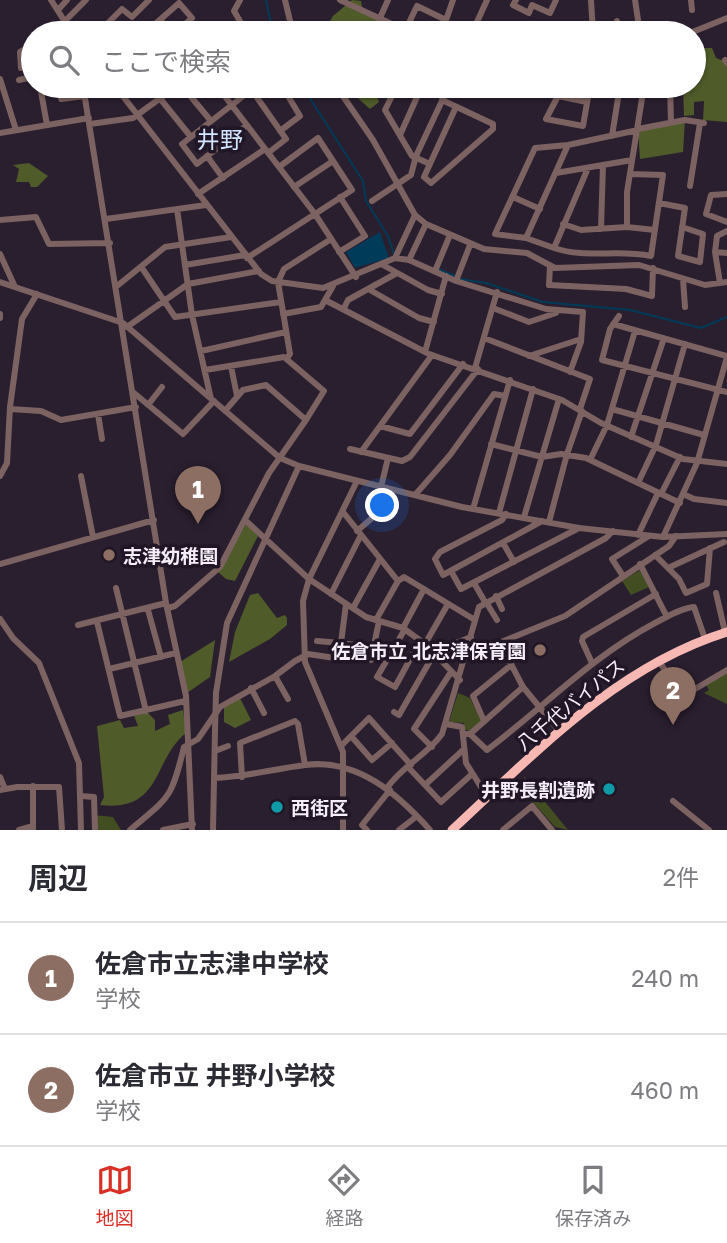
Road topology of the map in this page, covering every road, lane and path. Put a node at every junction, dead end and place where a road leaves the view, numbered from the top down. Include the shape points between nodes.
1 (51, 0) edge
2 (67, 0) edge
3 (86, 0) edge
4 (149, 0) edge
5 (240, 0) edge
6 (285, 0) edge
7 (340, 0) edge
8 (388, 0) edge
9 (453, 0) edge
10 (487, 0) edge
11 (516, 0) edge
12 (556, 0) edge
13 (591, 0) edge
14 (635, 0) edge
15 (691, 0) edge
16 (58, 10) junction
17 (692, 10) dead end
18 (727, 18) edge
19 (160, 20) edge
20 (379, 20) joint
21 (66, 21) edge
22 (74, 21) edge
23 (110, 21) edge
24 (188, 21) edge
25 (240, 21) edge
26 (290, 21) edge
27 (411, 21) edge
28 (477, 21) edge
29 (592, 21) edge
30 (638, 21) edge
31 (706, 27) edge
32 (21, 51) edge
33 (21, 68) dead end
34 (0, 79) edge
35 (42, 98) edge
36 (69, 98) edge
37 (85, 98) edge
38 (124, 98) edge
39 (191, 98) edge
40 (226, 98) edge
41 (240, 98) edge
42 (259, 98) edge
43 (289, 98) edge
44 (344, 98) edge
45 (391, 98) edge
46 (417, 98) edge
47 (557, 98) edge
48 (568, 98) edge
49 (588, 98) edge
50 (618, 98) edge
51 (643, 98) edge
52 (670, 98) edge
53 (61, 99) dead end
54 (160, 99) joint
55 (442, 100) joint
56 (3, 101) edge
57 (587, 102) junction
58 (232, 106) junction
59 (456, 107) junction
60 (137, 115) junction
61 (89, 121) junction
62 (211, 121) junction
63 (671, 122) junction
64 (47, 125) junction
65 (247, 125) junction
66 (16, 130) junction
67 (638, 130) junction
68 (280, 131) junction
69 (0, 133) edge
70 (400, 135) junction
71 (612, 136) junction
72 (191, 137) junction
73 (568, 145) junction
74 (266, 151) junction
75 (207, 156) junction
76 (416, 157) junction
77 (632, 160) junction
78 (333, 161) junction
79 (430, 164) junction
80 (603, 165) junction
81 (279, 167) junction
82 (588, 168) junction
83 (556, 173) junction
84 (630, 174) junction
85 (223, 178) junction
86 (398, 185) junction
87 (690, 186) dead end
88 (294, 187) junction
89 (198, 194) junction
90 (727, 194) edge
91 (340, 197) junction
92 (513, 197) junction
93 (372, 201) dead end
94 (659, 203) junction
95 (206, 205) junction
96 (177, 209) junction
97 (540, 209) junction
98 (315, 214) junction
99 (415, 215) junction
100 (106, 219) junction
101 (0, 220) edge
102 (727, 222) edge
103 (426, 224) junction
104 (563, 224) junction
105 (627, 227) junction
106 (682, 227) junction
107 (601, 229) junction
108 (655, 230) junction
109 (727, 231) edge
110 (450, 235) junction
111 (231, 237) junction
112 (331, 239) junction
113 (526, 239) junction
114 (110, 243) junction
115 (183, 244) junction
116 (470, 245) junction
117 (554, 248) junction
118 (339, 252) junction
119 (715, 252) junction
120 (727, 253) edge
121 (0, 254) edge
122 (246, 256) junction
123 (395, 258) junction
124 (409, 260) junction
125 (186, 265) junction
126 (383, 265) junction
127 (550, 267) junction
128 (142, 268) junction
129 (653, 268) junction
130 (259, 271) junction
131 (435, 271) junction
132 (397, 273) junction
133 (446, 276) junction
134 (356, 277) junction
135 (683, 279) junction
136 (456, 281) junction
137 (0, 282) edge
138 (278, 282) junction
139 (723, 282) edge
140 (188, 284) junction
141 (117, 286) junction
142 (333, 286) junction
143 (15, 287) junction
144 (370, 290) junction
145 (497, 292) junction
146 (37, 293) junction
147 (442, 294) junction
148 (325, 300) junction
149 (163, 301) junction
150 (281, 302) junction
151 (685, 307) dead end
152 (344, 308) junction
153 (493, 308) junction
154 (557, 312) junction
155 (283, 314) junction
156 (192, 315) junction
157 (619, 316) dead end
158 (434, 322) junction
159 (613, 324) junction
160 (125, 325) junction
161 (635, 331) junction
162 (286, 332) junction
163 (484, 338) junction
164 (664, 338) junction
165 (581, 339) junction
166 (685, 344) junction
167 (201, 351) junction
168 (428, 354) junction
169 (529, 356) junction
170 (727, 356) edge
171 (287, 358) junction
172 (463, 364) junction
173 (231, 366) junction
174 (624, 366) junction
175 (477, 368) junction
176 (205, 370) junction
177 (570, 372) junction
178 (652, 373) junction
179 (675, 379) junction
180 (510, 380) junction
181 (162, 387) dead end
182 (533, 389) junction
183 (718, 390) junction
184 (727, 393) edge
185 (134, 394) junction
186 (237, 396) junction
187 (505, 396) junction
188 (559, 399) junction
189 (212, 400) junction
190 (433, 404) junction
191 (148, 405) junction
192 (136, 407) junction
193 (10, 409) junction
194 (612, 409) junction
195 (581, 410) junction
196 (225, 411) junction
197 (446, 413) junction
198 (98, 414) junction
199 (638, 417) junction
200 (306, 420) junction
201 (662, 424) junction
202 (607, 425) junction
203 (380, 426) junction
204 (705, 435) junction
205 (631, 437) junction
206 (102, 439) dead end
207 (491, 444) junction
208 (656, 445) junction
209 (350, 449) dead end
210 (516, 450) junction
211 (361, 452) junction
212 (567, 454) junction
213 (541, 457) junction
214 (680, 457) junction
215 (280, 458) junction
216 (388, 458) junction
217 (590, 460) junction
218 (727, 462) edge
219 (696, 463) junction
220 (299, 466) junction
221 (0, 476) edge
222 (81, 476) dead end
223 (357, 481) junction
224 (638, 483) junction
225 (383, 487) junction
226 (660, 494) junction
227 (683, 494) junction
228 (415, 495) junction
229 (680, 503) junction
230 (727, 503) edge
231 (472, 509) junction
232 (344, 512) junction
233 (502, 514) junction
234 (524, 517) junction
235 (154, 520) junction
236 (246, 520) junction
237 (546, 521) junction
238 (579, 527) junction
239 (613, 531) junction
240 (359, 533) junction
241 (638, 535) junction
242 (724, 535) edge
243 (650, 536) junction
244 (676, 536) junction
245 (93, 537) junction
246 (663, 537) junction
247 (265, 538) junction
248 (503, 544) junction
249 (726, 546) edge
250 (710, 548) junction
251 (655, 555) junction
252 (380, 559) junction
253 (514, 562) junction
254 (0, 564) edge
255 (640, 564) junction
256 (668, 568) junction
257 (451, 571) junction
258 (623, 576) junction
259 (309, 579) junction
260 (398, 581) junction
261 (474, 583) junction
262 (116, 588) dead end
263 (424, 589) junction
264 (716, 593) dead end
265 (331, 594) junction
266 (656, 594) junction
267 (496, 596) junction
268 (486, 602) junction
269 (448, 604) junction
270 (167, 606) junction
271 (350, 606) junction
272 (502, 609) dead end
273 (148, 610) junction
274 (123, 616) junction
275 (667, 617) junction
276 (0, 619) edge
277 (378, 620) junction
278 (475, 620) junction
279 (497, 620) dead end
280 (97, 622) junction
281 (78, 625) dead end
282 (404, 628) junction
283 (726, 632) edge
284 (471, 637) junction
285 (705, 639) junction
286 (317, 641) dead end
287 (341, 643) junction
288 (423, 643) junction
289 (501, 645) junction
290 (362, 646) dead end
291 (176, 653) junction
292 (434, 653) junction
293 (304, 656) junction
294 (467, 656) junction
295 (161, 657) junction
296 (348, 660) dead end
297 (371, 660) dead end
298 (658, 660) junction
299 (135, 663) junction
300 (592, 663) junction
301 (511, 664) junction
302 (109, 669) junction
303 (727, 670) edge
304 (451, 672) junction
305 (275, 676) junction
306 (460, 680) junction
307 (395, 687) junction
308 (523, 687) junction
309 (251, 688) junction
310 (390, 695) dead end
311 (288, 699) dead end
312 (186, 701) junction
313 (539, 706) junction
314 (146, 710) junction
315 (394, 712) dead end
316 (264, 713) dead end
317 (484, 721) junction
318 (446, 724) junction
319 (560, 732) junction
320 (466, 734) junction
321 (351, 736) junction
322 (392, 743) junction
323 (188, 745) junction
324 (228, 746) dead end
325 (341, 746) junction
326 (432, 747) junction
327 (463, 750) junction
328 (215, 751) junction
329 (305, 765) junction
330 (409, 766) junction
331 (343, 768) junction
332 (472, 775) junction
333 (0, 777) edge
334 (242, 777) junction
335 (214, 778) junction
336 (425, 785) junction
337 (33, 786) junction
338 (481, 786) dead end
339 (388, 789) junction
340 (2, 790) edge
341 (81, 796) junction
342 (673, 801) dead end
343 (417, 816) junction
344 (192, 827) edge
345 (33, 828) edge
346 (548, 829) edge
347 (705, 829) edge
348 (19, 830) edge
349 (62, 830) edge
350 (81, 830) edge
351 (95, 830) edge
352 (130, 830) edge
353 (163, 830) edge
354 (213, 830) edge
355 (343, 830) edge
356 (366, 830) edge
357 (399, 830) edge
358 (430, 830) edge
359 (452, 830) edge
360 (503, 830) edge

1 - 16 street
2 - 16 street
3 - 22 street
4 - 23 street via 132,17 122,9
5 - 25 street via 234,11
6 - 26 street
7 - 20 street
8 - 20 street
9 - 27 street via 446,20 416,6
10 - 28 street
11 - 12 street via 513,5 529,13 532,5 550,13
13 - 29 street
14 - 30 street
15 - 17 street
16 - 21 street
18 - 31 street
19 - 24 street via 178,3 192,18
32 - 33 street
34 - 56 street
35 - 64 street
36 - 53 street
37 - 61 street
38 - 60 street
39 - 62 street
40 - 58 street
41 - 58 street
42 - 68 street
43 - 68 street via 300,116
44 - 86 street
45 - 70 street via 385,110
46 - 70 street
47 - 57 street via 546,119 583,126
48 - 57 street
49 - 57 street
50 - 71 street
51 - 67 street
52 - 63 street
54 - 60 street
54 - 72 street
55 - 59 street
55 - 76 street
56 - 66 street
58 - 62 street
58 - 65 street
59 - 79 street
59 - 79 street via 493,128 431,183 424,177
60 - 61 street
60 - 89 street
61 - 64 street
61 - 100 street
62 - 72 street
63 - 67 street
63 - 87 street via 702,123
64 - 66 street
65 - 74 street
65 - 75 street
66 - 69 street
67 - 71 street
67 - 77 street
68 - 74 street via 286,139
70 - 76 street
71 - 73 street
72 - 75 street via 182,144 197,164
73 - 83 street
73 - 92 street via 535,148
74 - 81 street
74 - 85 street
75 - 85 street
76 - 79 street
76 - 86 street via 411,175
77 - 80 street
77 - 84 street
78 - 81 street via 318,138
78 - 88 street
78 - 91 street via 352,190
80 - 82 street
80 - 107 street
81 - 88 street
82 - 83 street
82 - 104 street
83 - 97 street
84 - 94 street via 663,175
84 - 105 street
85 - 89 street
86 - 93 street
86 - 99 street
88 - 98 street
89 - 95 street
90 - 102 street via 711,195 706,214
91 - 98 street
91 - 118 street via 365,236
92 - 97 street
92 - 113 street via 495,234
94 - 106 street via 685,208
94 - 108 street
95 - 96 street
95 - 111 street
96 - 100 street
96 - 115 street
97 - 113 street
98 - 112 street
98 - 122 street
99 - 103 street
99 - 123 street
100 - 114 street
101 - 114 street via 36,217 49,244
103 - 110 street
103 - 124 street
104 - 107 street via 581,230
104 - 117 street
105 - 107 street
105 - 108 street
106 - 106 street via 703,234 700,262 678,256
108 - 117 street via 652,256 629,252 581,255
109 - 119 street via 717,236
110 - 116 street
110 - 131 street
111 - 115 street
111 - 122 street
112 - 118 street
112 - 138 street via 284,270
113 - 117 street
114 - 141 street
115 - 125 street
115 - 128 street via 165,247
116 - 127 street via 500,253 527,253
116 - 136 street
118 - 134 street
119 - 120 street
119 - 139 street
121 - 143 street
122 - 125 street
122 - 130 street
123 - 124 street
123 - 126 street
124 - 131 street
125 - 140 street
126 - 132 street
126 - 134 street
127 - 129 street via 626,264
127 - 129 street via 549,285 626,289 652,296
128 - 141 street
128 - 149 street
129 - 135 street
130 - 138 street
130 - 140 street
131 - 133 street
132 - 144 street
132 - 147 street
133 - 136 street
133 - 147 street
134 - 142 street
135 - 139 street via 705,285
135 - 151 street
136 - 145 street
137 - 143 street
138 - 142 street
138 - 150 street
140 - 149 street
140 - 156 street
141 - 160 street
142 - 148 street
143 - 146 street
144 - 152 street via 348,300
144 - 158 street
145 - 153 street
145 - 154 street
146 - 160 street
146 - 193 street via 22,319
147 - 158 street
148 - 152 street
148 - 155 street via 321,307
149 - 156 street via 175,317
149 - 160 street
150 - 155 street
150 - 156 street
152 - 168 street
153 - 154 street via 529,322
153 - 163 street
154 - 165 street via 583,312
155 - 162 street
156 - 167 street
157 - 159 street
158 - 168 street
159 - 161 street
159 - 174 street via 602,360
160 - 185 street
160 - 189 street
161 - 164 street
161 - 174 street
162 - 167 street
162 - 171 street
163 - 169 street
163 - 175 street
164 - 166 street
164 - 178 street
165 - 169 street
165 - 177 street
166 - 170 street
166 - 179 street
167 - 176 street
168 - 172 street
168 - 203 street
169 - 177 street
170 - 183 street
171 - 173 street
171 - 200 street via 324,391
172 - 175 street
172 - 190 street
173 - 176 street
173 - 186 street
174 - 178 street
174 - 194 street
175 - 180 street
175 - 197 street
176 - 189 street
177 - 195 street via 590,379
178 - 179 street
178 - 199 street
179 - 183 street
179 - 201 street
180 - 182 street
180 - 187 street
181 - 191 street
182 - 188 street
182 - 210 street
183 - 184 street
183 - 204 street
185 - 191 street
185 - 192 street
186 - 196 street
186 - 200 street via 266,385
187 - 207 street
187 - 228 street via 494,394
188 - 195 street
188 - 213 street
189 - 191 street via 183,434
189 - 196 street
190 - 197 street
190 - 203 street via 410,434
192 - 198 street
192 - 235 street
193 - 198 street via 41,411 61,420
193 - 221 street via 7,463
194 - 199 street
194 - 202 street
195 - 202 street
195 - 212 street
196 - 215 street
197 - 216 street via 410,457 402,461
198 - 206 street
199 - 201 street
199 - 205 street
200 - 215 street
201 - 204 street
201 - 208 street
202 - 205 street
202 - 217 street
203 - 211 street
204 - 219 street
205 - 208 street
207 - 210 street
207 - 231 street
208 - 214 street
208 - 224 street
209 - 211 street
210 - 213 street
210 - 233 street
211 - 216 street
212 - 213 street
212 - 217 street
212 - 237 street
213 - 234 street
214 - 219 street
214 - 226 street
215 - 220 street
215 - 236 street
216 - 225 street
217 - 224 street
218 - 219 street
219 - 227 street
220 - 223 street
220 - 247 street
222 - 245 street
223 - 225 street
223 - 232 street
224 - 226 street
225 - 228 street
225 - 240 street via 393,500
226 - 229 street
226 - 241 street
227 - 229 street
227 - 230 street
228 - 231 street
229 - 246 street
231 - 233 street
232 - 240 street
232 - 259 street
233 - 234 street
233 - 257 street via 502,520 440,552 435,559 443,575
234 - 237 street
235 - 245 street
235 - 270 street
236 - 247 street
236 - 270 street via 220,567 175,606
237 - 238 street
237 - 248 street
238 - 239 street
238 - 253 street
239 - 241 street
239 - 267 street
240 - 252 street
240 - 265 street
241 - 243 street
242 - 244 street
242 - 249 street
243 - 246 street
243 - 258 street via 612,559
244 - 246 street
244 - 251 street
245 - 254 street
247 - 259 street
247 - 328 street, bridge via 227,623 216,693
248 - 253 street
248 - 257 street
249 - 250 street
250 - 256 street
250 - 256 street via 707,584 686,593
251 - 255 street
251 - 256 street
252 - 260 street
252 - 271 street
253 - 261 street
255 - 258 street
255 - 266 street
257 - 261 street via 461,589
258 - 289 street via 565,616
259 - 265 street
259 - 293 street via 303,601
260 - 263 street via 404,577
260 - 277 street
261 - 268 street
262 - 274 street
263 - 269 street
263 - 282 street
264 - 283 street
265 - 271 street
266 - 275 street
266 - 300 street via 583,637
267 - 268 street
267 - 272 street
268 - 278 street
268 - 279 street
269 - 278 street
269 - 288 street
270 - 273 street
270 - 291 street
271 - 277 street
271 - 287 street
273 - 274 street
273 - 295 street
274 - 280 street
274 - 299 street
275 - 285 street via 693,607
275 - 300 street
276 - 341 street via 39,663 79,763
277 - 282 street
277 - 297 street
278 - 284 street
280 - 281 street
280 - 302 street
282 - 288 street
282 - 307 street via 377,677
283 - 285 highway, 八千代バイパス
284 - 292 street
284 - 294 street
285 - 298 highway, 八千代バイパス
286 - 287 street
287 - 290 street
288 - 292 street
288 - 307 street
289 - 294 street
289 - 301 street
291 - 295 street
291 - 312 street
292 - 304 street
292 - 315 street via 398,715
293 - 296 street
293 - 305 street
293 - 325 street
294 - 306 street
295 - 299 street
298 - 303 street via 667,673 692,688
298 - 319 highway, 八千代バイパス
299 - 302 street
299 - 314 street
300 - 313 street
301 - 308 street
301 - 317 street via 473,696
302 - 314 street via 120,716
304 - 306 street
304 - 326 street via 414,729
305 - 309 street
305 - 311 street
306 - 318 street
307 - 310 street
308 - 313 street
308 - 317 street
309 - 316 street
309 - 323 street via 220,707 198,739
312 - 314 street
312 - 323 street
313 - 319 street
313 - 320 street via 487,750
317 - 320 street
318 - 320 street via 461,725
318 - 326 street
319 - 359 highway, 八千代バイパス
320 - 327 street
321 - 322 street via 369,719
321 - 322 street via 371,760
321 - 325 street
322 - 330 street
323 - 344 street
323 - 352 street via 169,796
324 - 328 street
325 - 331 street
326 - 330 street
327 - 332 street
327 - 336 street
328 - 335 street
329 - 331 street
329 - 334 street
329 - 334 street via 295,721 240,743
330 - 336 street
330 - 339 street via 396,774
331 - 339 street
331 - 355 street
332 - 336 street via 441,802
332 - 338 street
333 - 340 street
334 - 335 street
335 - 354 street
337 - 340 street
337 - 345 street
337 - 349 street via 61,790
339 - 343 street
339 - 356 street via 362,825
341 - 350 street
341 - 351 street via 94,797
342 - 347 street
343 - 357 street
343 - 358 street
344 - 353 street
345 - 348 street
346 - 360 street via 532,806

